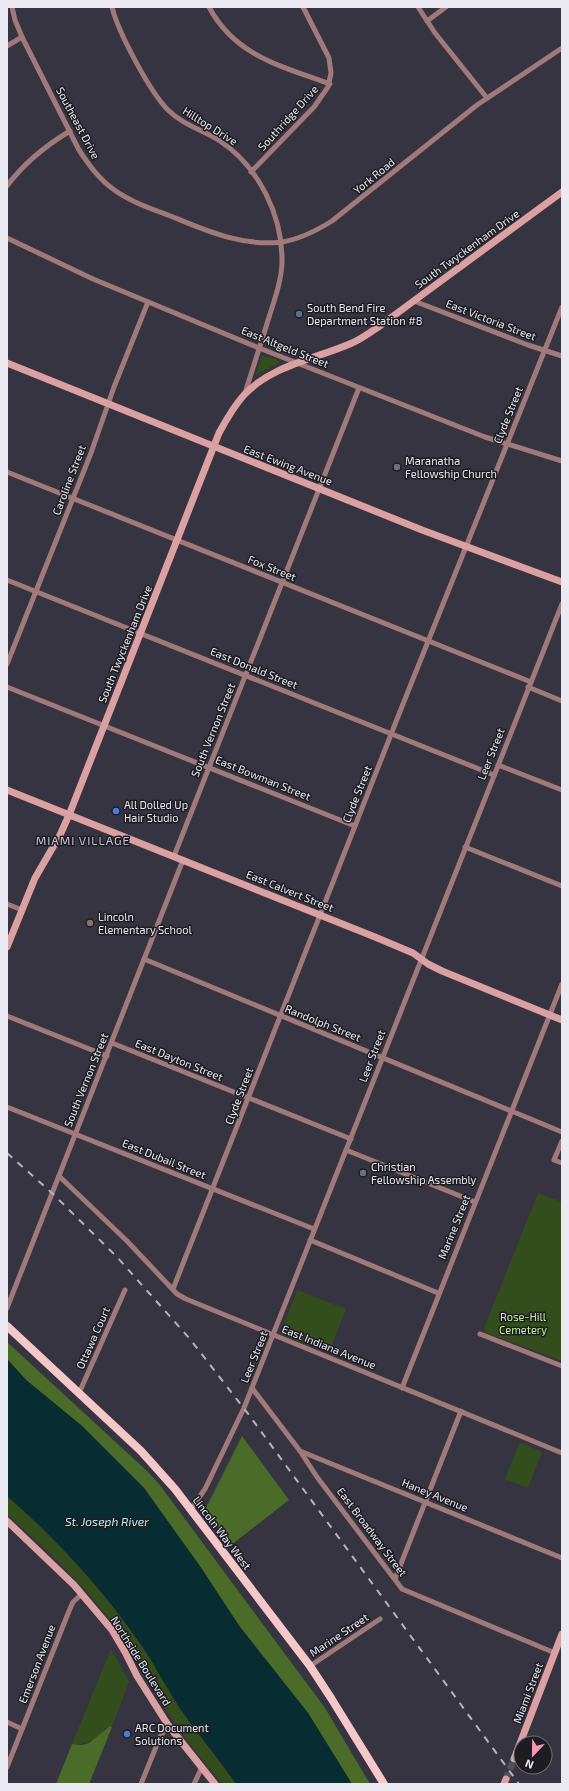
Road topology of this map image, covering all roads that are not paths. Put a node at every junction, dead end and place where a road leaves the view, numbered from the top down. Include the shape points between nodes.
1 (12, 7) edge
2 (112, 7) edge
3 (209, 7) edge
4 (303, 7) edge
5 (418, 7) edge
6 (446, 7) edge
7 (427, 21) junction
8 (22, 37) junction
9 (7, 46) edge
10 (562, 48) edge
11 (330, 84) junction
12 (487, 98) junction
13 (70, 131) junction
14 (251, 172) junction
15 (7, 186) edge
16 (562, 192) edge
17 (7, 238) edge
18 (280, 242) junction
19 (414, 301) junction
20 (148, 302) junction
21 (562, 307) edge
22 (259, 348) junction
23 (544, 351) junction
24 (562, 356) edge
25 (7, 363) edge
26 (298, 363) junction
27 (359, 388) junction
28 (244, 394) junction
29 (109, 404) junction
30 (507, 444) junction
31 (214, 447) junction
32 (562, 461) edge
33 (7, 472) edge
34 (319, 489) junction
35 (73, 499) junction
36 (177, 541) junction
37 (466, 547) junction
38 (7, 580) edge
39 (562, 582) edge
40 (282, 583) junction
41 (35, 591) junction
42 (562, 604) edge
43 (141, 633) junction
44 (429, 641) junction
45 (7, 664) edge
46 (245, 675) junction
47 (530, 685) junction
48 (7, 687) edge
49 (562, 701) edge
50 (104, 726) junction
51 (392, 734) junction
52 (498, 765) junction
53 (209, 768) junction
54 (494, 775) junction
55 (7, 790) edge
56 (562, 790) edge
57 (69, 815) junction
58 (355, 826) junction
59 (465, 847) junction
60 (174, 856) junction
61 (183, 860) junction
62 (562, 886) edge
63 (7, 904) edge
64 (22, 910) junction
65 (321, 915) junction
66 (7, 947) edge
67 (422, 958) junction
68 (144, 959) junction
69 (562, 984) edge
70 (550, 1015) junction
71 (7, 1016) edge
72 (281, 1016) junction
73 (562, 1020) edge
74 (112, 1043) junction
75 (107, 1056) junction
76 (382, 1058) junction
77 (248, 1098) junction
78 (7, 1107) edge
79 (511, 1111) junction
80 (562, 1132) edge
81 (75, 1134) junction
82 (351, 1139) junction
83 (562, 1141) edge
84 (346, 1150) junction
85 (562, 1163) edge
86 (59, 1176) junction
87 (212, 1189) junction
88 (475, 1202) junction
89 (314, 1230) junction
90 (310, 1240) junction
91 (173, 1289) junction
92 (124, 1290) dead end
93 (438, 1293) junction
94 (7, 1308) edge
95 (7, 1326) edge
96 (480, 1334) dead end
97 (274, 1335) junction
98 (562, 1366) edge
99 (252, 1388) junction
100 (402, 1388) junction
101 (79, 1393) junction
102 (461, 1411) junction
103 (300, 1451) junction
104 (562, 1453) edge
105 (425, 1502) junction
106 (191, 1510) junction
107 (7, 1522) edge
108 (562, 1558) edge
109 (395, 1579) junction
110 (82, 1594) junction
111 (380, 1619) dead end
112 (562, 1634) edge
113 (555, 1653) junction
114 (310, 1666) junction
115 (7, 1722) edge
116 (168, 1725) junction
117 (22, 1729) junction
118 (523, 1735) edge
119 (7, 1767) edge
120 (202, 1767) junction
121 (141, 1784) edge
122 (194, 1784) edge
123 (215, 1784) edge
124 (384, 1784) edge

1 - 8 street, Southeast Drive
2 - 14 street, Hilltop Drive via 120,30 161,103 183,122 225,145
3 - 11 street via 222,28 249,52
4 - 11 street, Southridge Drive via 329,58
5 - 7 street
6 - 7 street
7 - 12 street
8 - 9 street
8 - 13 street, Southeast Drive
10 - 12 street, York Road
11 - 14 street, Southridge Drive via 314,107
12 - 18 street, York Road via 332,221 309,234
13 - 15 street via 27,162
13 - 18 street, Southeast Drive via 94,172 132,201 226,238 252,242
14 - 18 street, Hilltop Drive via 275,214
16 - 19 street, South Twyckenham Drive
17 - 20 street, East Altgeld Street
18 - 22 street via 282,262 279,285
19 - 23 street, East Victoria Street
19 - 26 street, South Twyckenham Drive via 381,326 354,342
20 - 22 street, East Altgeld Street
20 - 29 street, Caroline Street
21 - 23 street, Clyde Street
22 - 26 street, East Altgeld Street
22 - 28 street, South Twyckenham Drive
23 - 24 street, East Victoria Street
23 - 30 street, Clyde Street
25 - 29 street, East Ewing Avenue
26 - 27 street, East Altgeld Street
26 - 28 street, South Twyckenham Drive via 278,371
27 - 30 street, East Altgeld Street
27 - 34 street, South Vernon Street
28 - 31 street, South Twyckenham Drive via 226,421
29 - 31 street, East Ewing Avenue
29 - 35 street, Caroline Street
30 - 32 street, East Altgeld Street
30 - 37 street, Clyde Street
31 - 34 street, East Ewing Avenue
31 - 36 street, South Twyckenham Drive
33 - 35 street, Fox Street
34 - 37 street, East Ewing Avenue
34 - 40 street, South Vernon Street
35 - 36 street, Fox Street
35 - 41 street, Caroline Street
36 - 40 street, Fox Street
36 - 43 street, South Twyckenham Drive
37 - 39 street, East Ewing Avenue
37 - 44 street, Clyde Street
38 - 41 street, East Donald Street
40 - 44 street, Fox Street
40 - 46 street, South Vernon Street
41 - 43 street, East Donald Street
41 - 45 street, Caroline Street
42 - 47 street, Leer Street
43 - 46 street, East Donald Street
43 - 50 street, South Twyckenham Drive
44 - 47 street, Fox Street
44 - 51 street, Clyde Street
46 - 51 street, East Donald Street
46 - 53 street, South Vernon Street
47 - 49 street, Fox Street
47 - 52 street, Leer Street
48 - 50 street, East Bowman Street
50 - 53 street, East Bowman Street
50 - 57 street, South Twyckenham Drive
51 - 54 street, East Donald Street
51 - 58 street, Clyde Street
52 - 54 street, Leer Street
52 - 56 street
53 - 58 street, East Bowman Street
53 - 60 street, South Vernon Street
54 - 59 street, Leer Street
55 - 57 street, East Calvert Street
57 - 60 street, East Calvert Street
57 - 64 street, South Twyckenham Drive via 42,865
58 - 65 street, Clyde Street
59 - 62 street
59 - 67 street, Leer Street
60 - 61 street, East Calvert Street
61 - 65 street, East Calvert Street
61 - 68 street, South Vernon Street
63 - 64 street
64 - 66 street, South Twyckenham Drive
65 - 67 street, East Calvert Street
65 - 72 street, Clyde Street
67 - 70 street, East Calvert Street via 442,971
67 - 76 street, Leer Street
68 - 72 street, Randolph Street
68 - 74 street, South Vernon Street
69 - 70 street, Marine Street
70 - 73 street, East Calvert Street
70 - 79 street, Marine Street
71 - 75 street
72 - 76 street, Randolph Street
72 - 77 street, Clyde Street
74 - 75 street, South Vernon Street
74 - 77 street, East Dayton Street
75 - 81 street, South Vernon Street
76 - 79 street, Randolph Street
76 - 82 street, Leer Street
77 - 82 street, East Dayton Street
77 - 87 street, Clyde Street
78 - 81 street, East Dubail Street
79 - 80 street, Randolph Street
79 - 88 street, Marine Street
81 - 86 street, South Vernon Street
81 - 87 street, East Dubail Street
82 - 84 street, Leer Street
83 - 85 street via 554,1160
84 - 88 street
84 - 89 street, Leer Street
86 - 91 street, East Indiana Avenue
86 - 94 street, South Vernon Street
87 - 89 street, East Dubail Street
87 - 91 street, Clyde Street
88 - 93 street, Marine Street
89 - 90 street, Leer Street
90 - 93 street
90 - 97 street, Leer Street
91 - 97 street, East Indiana Avenue via 186,1299
92 - 101 street, Ottawa Court
93 - 100 street, Marine Street
95 - 101 main road, Lincoln Way West
96 - 98 street
97 - 99 street, Leer Street
97 - 100 street, East Indiana Avenue
99 - 103 street, East Broadway Street
99 - 106 street, Leer Street via 205,1489
100 - 102 street, East Indiana Avenue
101 - 106 main road, Lincoln Way West via 159,1470
102 - 104 street, East Indiana Avenue
102 - 105 street
103 - 105 street, Haney Avenue
103 - 109 street, East Broadway Street
105 - 108 street, Haney Avenue
105 - 109 street
106 - 114 main road, Lincoln Way West
107 - 110 street, Northside Boulevard
109 - 113 street, East Broadway Street via 402,1589
110 - 116 street, Northside Boulevard via 112,1630
110 - 117 street, Emerson Avenue via 73,1602 69,1611
111 - 114 street, Marine Street
112 - 113 street, Miami Street
113 - 118 street, Miami Street
114 - 124 main road, Lincoln Way West
115 - 117 street
116 - 120 street, Northside Boulevard
116 - 121 street via 160,1737
117 - 119 street, Emerson Avenue
120 - 122 street
120 - 123 street, Northside Boulevard

